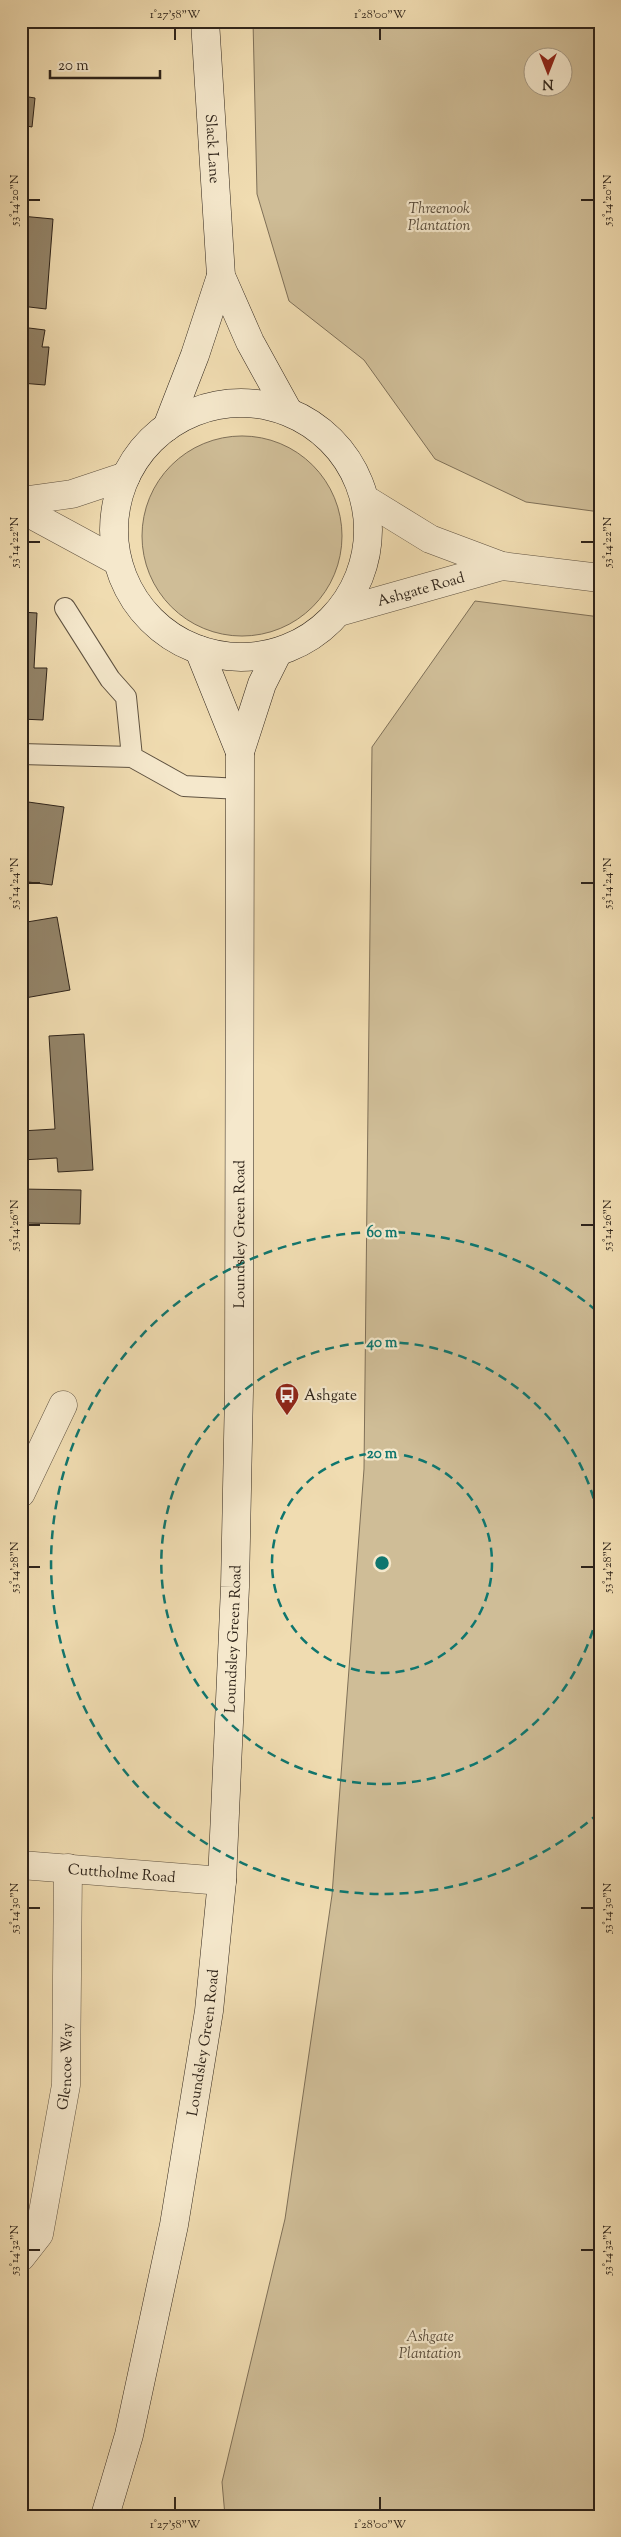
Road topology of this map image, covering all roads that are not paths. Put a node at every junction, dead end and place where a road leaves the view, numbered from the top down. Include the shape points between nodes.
1 (205, 21) edge
2 (221, 276) junction
3 (288, 411) junction
4 (167, 427) junction
5 (126, 476) junction
6 (365, 499) junction
7 (21, 501) edge
8 (21, 509) edge
9 (117, 561) junction
10 (502, 566) junction
11 (600, 578) edge
12 (65, 608) dead end
13 (339, 612) junction
14 (199, 650) junction
15 (278, 652) junction
16 (240, 752) junction
17 (21, 754) edge
18 (132, 757) junction
19 (240, 789) junction
20 (63, 1405) dead end
21 (21, 1493) edge
22 (21, 1865) edge
23 (68, 1868) junction
24 (222, 1881) junction
25 (21, 2258) edge
26 (105, 2516) edge

1 - 2 main road, Slack Lane
2 - 3 main road, Slack Lane via 250,342
2 - 4 main road, Slack Lane
3 - 4 main road via 257,404 225,404 195,411
3 - 6 main road via 315,426 337,446 354,471
4 - 5 main road via 143,449
5 - 7 main road via 72,494
5 - 9 main road via 116,504 114,522
6 - 10 main road, Ashgate Road via 430,538
6 - 13 main road via 368,538 360,577
8 - 9 main road
9 - 14 main road via 128,590 147,616 171,636
10 - 11 main road, Ashgate Road
10 - 13 main road, Ashgate Road
12 - 18 lane via 110,679 126,697
13 - 15 main road via 322,629
14 - 15 main road via 225,657 252,657
14 - 16 main road, Loundsley Green Road
15 - 16 main road, Loundsley Green Road via 262,684
16 - 19 main road, Loundsley Green Road
17 - 18 lane
18 - 19 lane via 184,786
19 - 24 main road, Loundsley Green Road via 239,1391 235,1587
20 - 21 main road
22 - 23 main road, Cuttholme Road
23 - 24 main road, Cuttholme Road
23 - 25 main road, Glencoe Way via 66,2085 39,2234
24 - 26 main road, Loundsley Green Road via 209,2011 174,2225 129,2435

